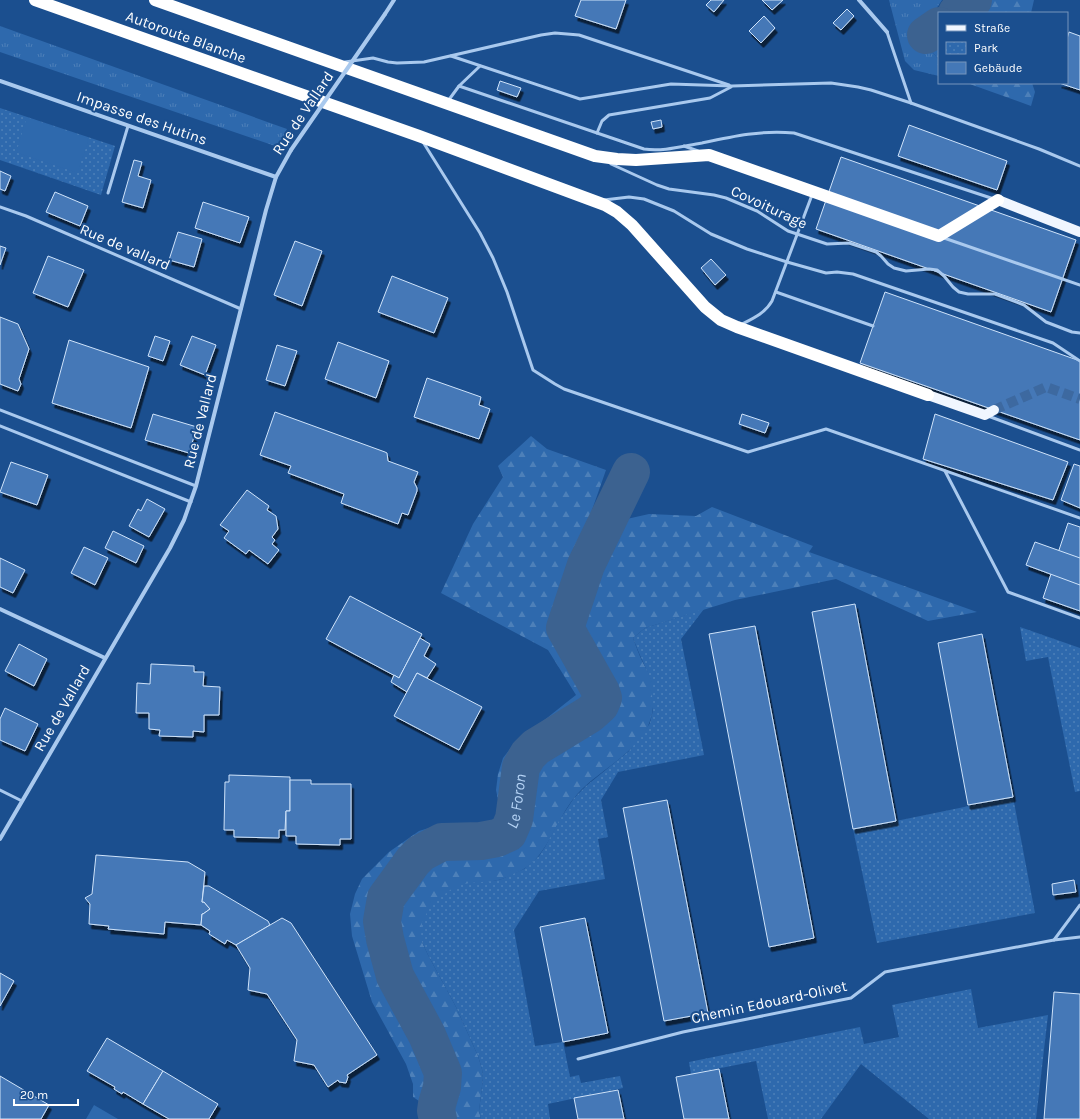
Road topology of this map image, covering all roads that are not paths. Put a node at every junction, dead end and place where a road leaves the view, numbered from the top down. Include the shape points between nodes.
1 (35, 0) edge
2 (155, 0) edge
3 (394, 0) edge
4 (859, 0) edge
5 (887, 32) joint
6 (451, 56) junction
7 (335, 64) junction
8 (480, 66) junction
9 (0, 81) edge
10 (459, 86) junction
11 (732, 86) junction
12 (911, 103) junction
13 (447, 104) junction
14 (128, 126) junction
15 (597, 133) junction
16 (419, 136) junction
17 (684, 146) junction
18 (709, 155) junction
19 (595, 156) junction
20 (1080, 166) edge
21 (276, 177) junction
22 (813, 191) junction
23 (108, 193) dead end
24 (998, 200) junction
25 (594, 201) junction
26 (0, 207) edge
27 (1080, 232) edge
28 (797, 234) junction
29 (939, 236) junction
30 (787, 262) junction
31 (1080, 285) edge
32 (776, 292) junction
33 (241, 309) junction
34 (873, 326) dead end
35 (737, 327) junction
36 (1080, 333) edge
37 (1080, 361) edge
38 (928, 395) joint
39 (0, 410) edge
40 (989, 412) joint
41 (0, 426) edge
42 (1080, 450) edge
43 (945, 471) junction
44 (196, 486) junction
45 (191, 502) junction
46 (1080, 518) edge
47 (0, 609) edge
48 (1080, 618) edge
49 (105, 658) junction
50 (0, 790) edge
51 (22, 801) junction
52 (0, 839) edge
53 (1080, 904) edge
54 (1080, 937) edge
55 (1054, 940) junction
56 (578, 1060) dead end

1 - 16 highway, Autoroute Blanche
2 - 7 highway, Autoroute Blanche
3 - 21 street, Rue de Vallard, bridge via 291,150
4 - 5 street
5 - 12 lane
6 - 7 lane via 414,63 388,62 374,58
6 - 8 lane
6 - 11 lane via 541,35 573,34
7 - 13 highway, Autoroute Blanche
8 - 10 lane
8 - 11 lane via 580,100 671,84
9 - 14 street, Impasse des Hutins
10 - 13 lane
10 - 15 lane
11 - 12 lane via 831,83 871,90
11 - 15 lane via 710,98 609,115 602,121
12 - 20 lane
13 - 19 highway, Autoroute Blanche
14 - 21 street, Impasse des Hutins
14 - 23 lane
15 - 17 lane via 650,150
16 - 25 highway, Autoroute Blanche
16 - 43 lane via 487,245 507,292 533,370 545,378 564,389 748,452 826,429
17 - 18 lane
17 - 24 lane via 755,132 794,133
18 - 19 highway, Autoroute Blanche via 636,160
18 - 22 highway
19 - 28 lane, Covoiturage via 669,189 732,200
21 - 33 street, Rue de Vallard
22 - 28 lane
22 - 29 highway
24 - 27 main road
24 - 29 highway
25 - 30 lane via 644,198 674,211 711,234
25 - 35 highway, Autoroute Blanche via 627,220 705,307 721,320
26 - 33 lane, Rue de vallard
28 - 30 lane
28 - 36 lane, Covoiturage via 830,245 852,243 878,253 894,268 910,271 937,270 960,292 996,294 1021,303 1046,322
29 - 31 lane
30 - 32 lane
30 - 37 lane via 826,273 853,274 1053,343
32 - 34 lane
32 - 35 lane via 766,310
33 - 44 street, Rue de Vallard
35 - 38 highway, Autoroute Blanche
38 - 40 main road
39 - 44 lane
40 - 42 lane
41 - 45 lane
43 - 46 lane
43 - 48 lane via 1008,592
44 - 45 street, Rue de Vallard
45 - 49 street, Rue de Vallard via 170,548
47 - 49 street
49 - 51 street, Rue de Vallard
50 - 51 lane
51 - 52 street, Rue de Vallard
53 - 55 lane
54 - 55 lane, Chemin Edouard-Olivet
55 - 56 lane, Chemin Edouard-Olivet via 885,972 851,998 683,1032

